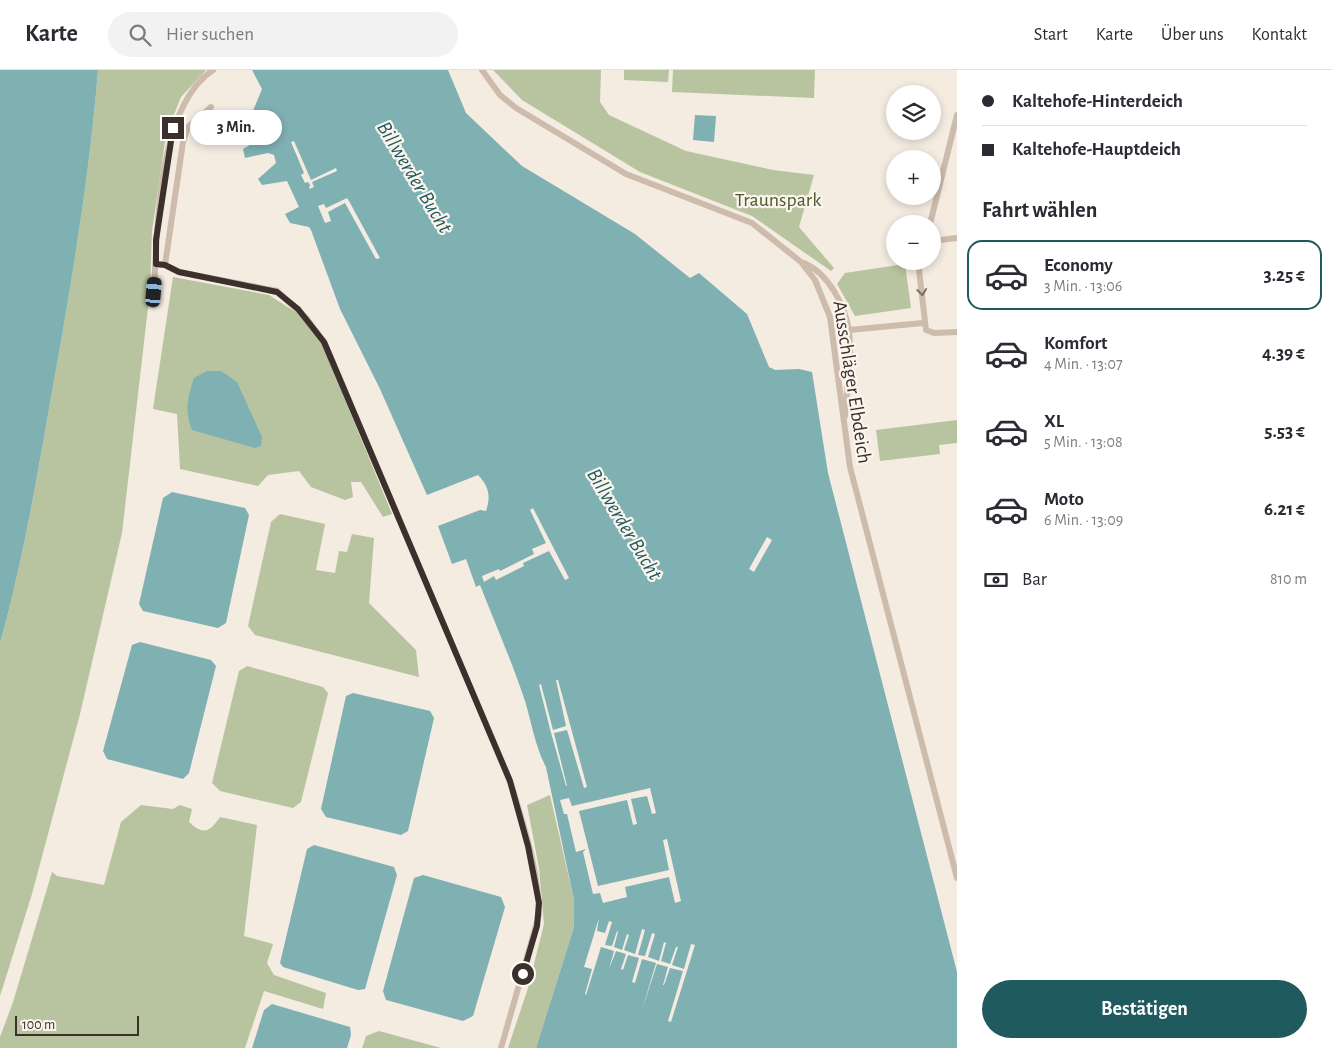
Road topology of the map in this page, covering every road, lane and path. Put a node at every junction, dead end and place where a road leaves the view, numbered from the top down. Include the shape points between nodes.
1 (213, 70) edge
2 (482, 70) edge
3 (210, 107) dead end
4 (957, 115) edge
5 (932, 215) edge
6 (957, 238) edge
7 (941, 240) edge
8 (801, 262) junction
9 (156, 264) junction
10 (165, 265) junction
11 (919, 270) edge
12 (153, 305) dead end
13 (924, 323) junction
14 (848, 330) junction
15 (957, 332) edge
16 (844, 427) junction
17 (957, 878) edge
18 (501, 1048) edge

1 - 9 street via 185,99 173,128 156,240
2 - 8 street, Ausschläger Elbdeich via 500,95 516,108 626,174 752,223
3 - 10 street via 188,128 183,142
4 - 5 street
6 - 7 street
8 - 14 street via 816,268 826,279
8 - 16 street, Ausschläger Elbdeich via 820,290 830,317
9 - 10 street
9 - 12 street
10 - 18 street via 179,272 277,292 307,319 324,342 332,360 510,781 528,846 539,915
11 -> 13 street
13 - 14 street
13 - 15 street via 929,332
14 - 16 street
16 - 17 street, Ausschläger Elbdeich via 850,466 883,599

